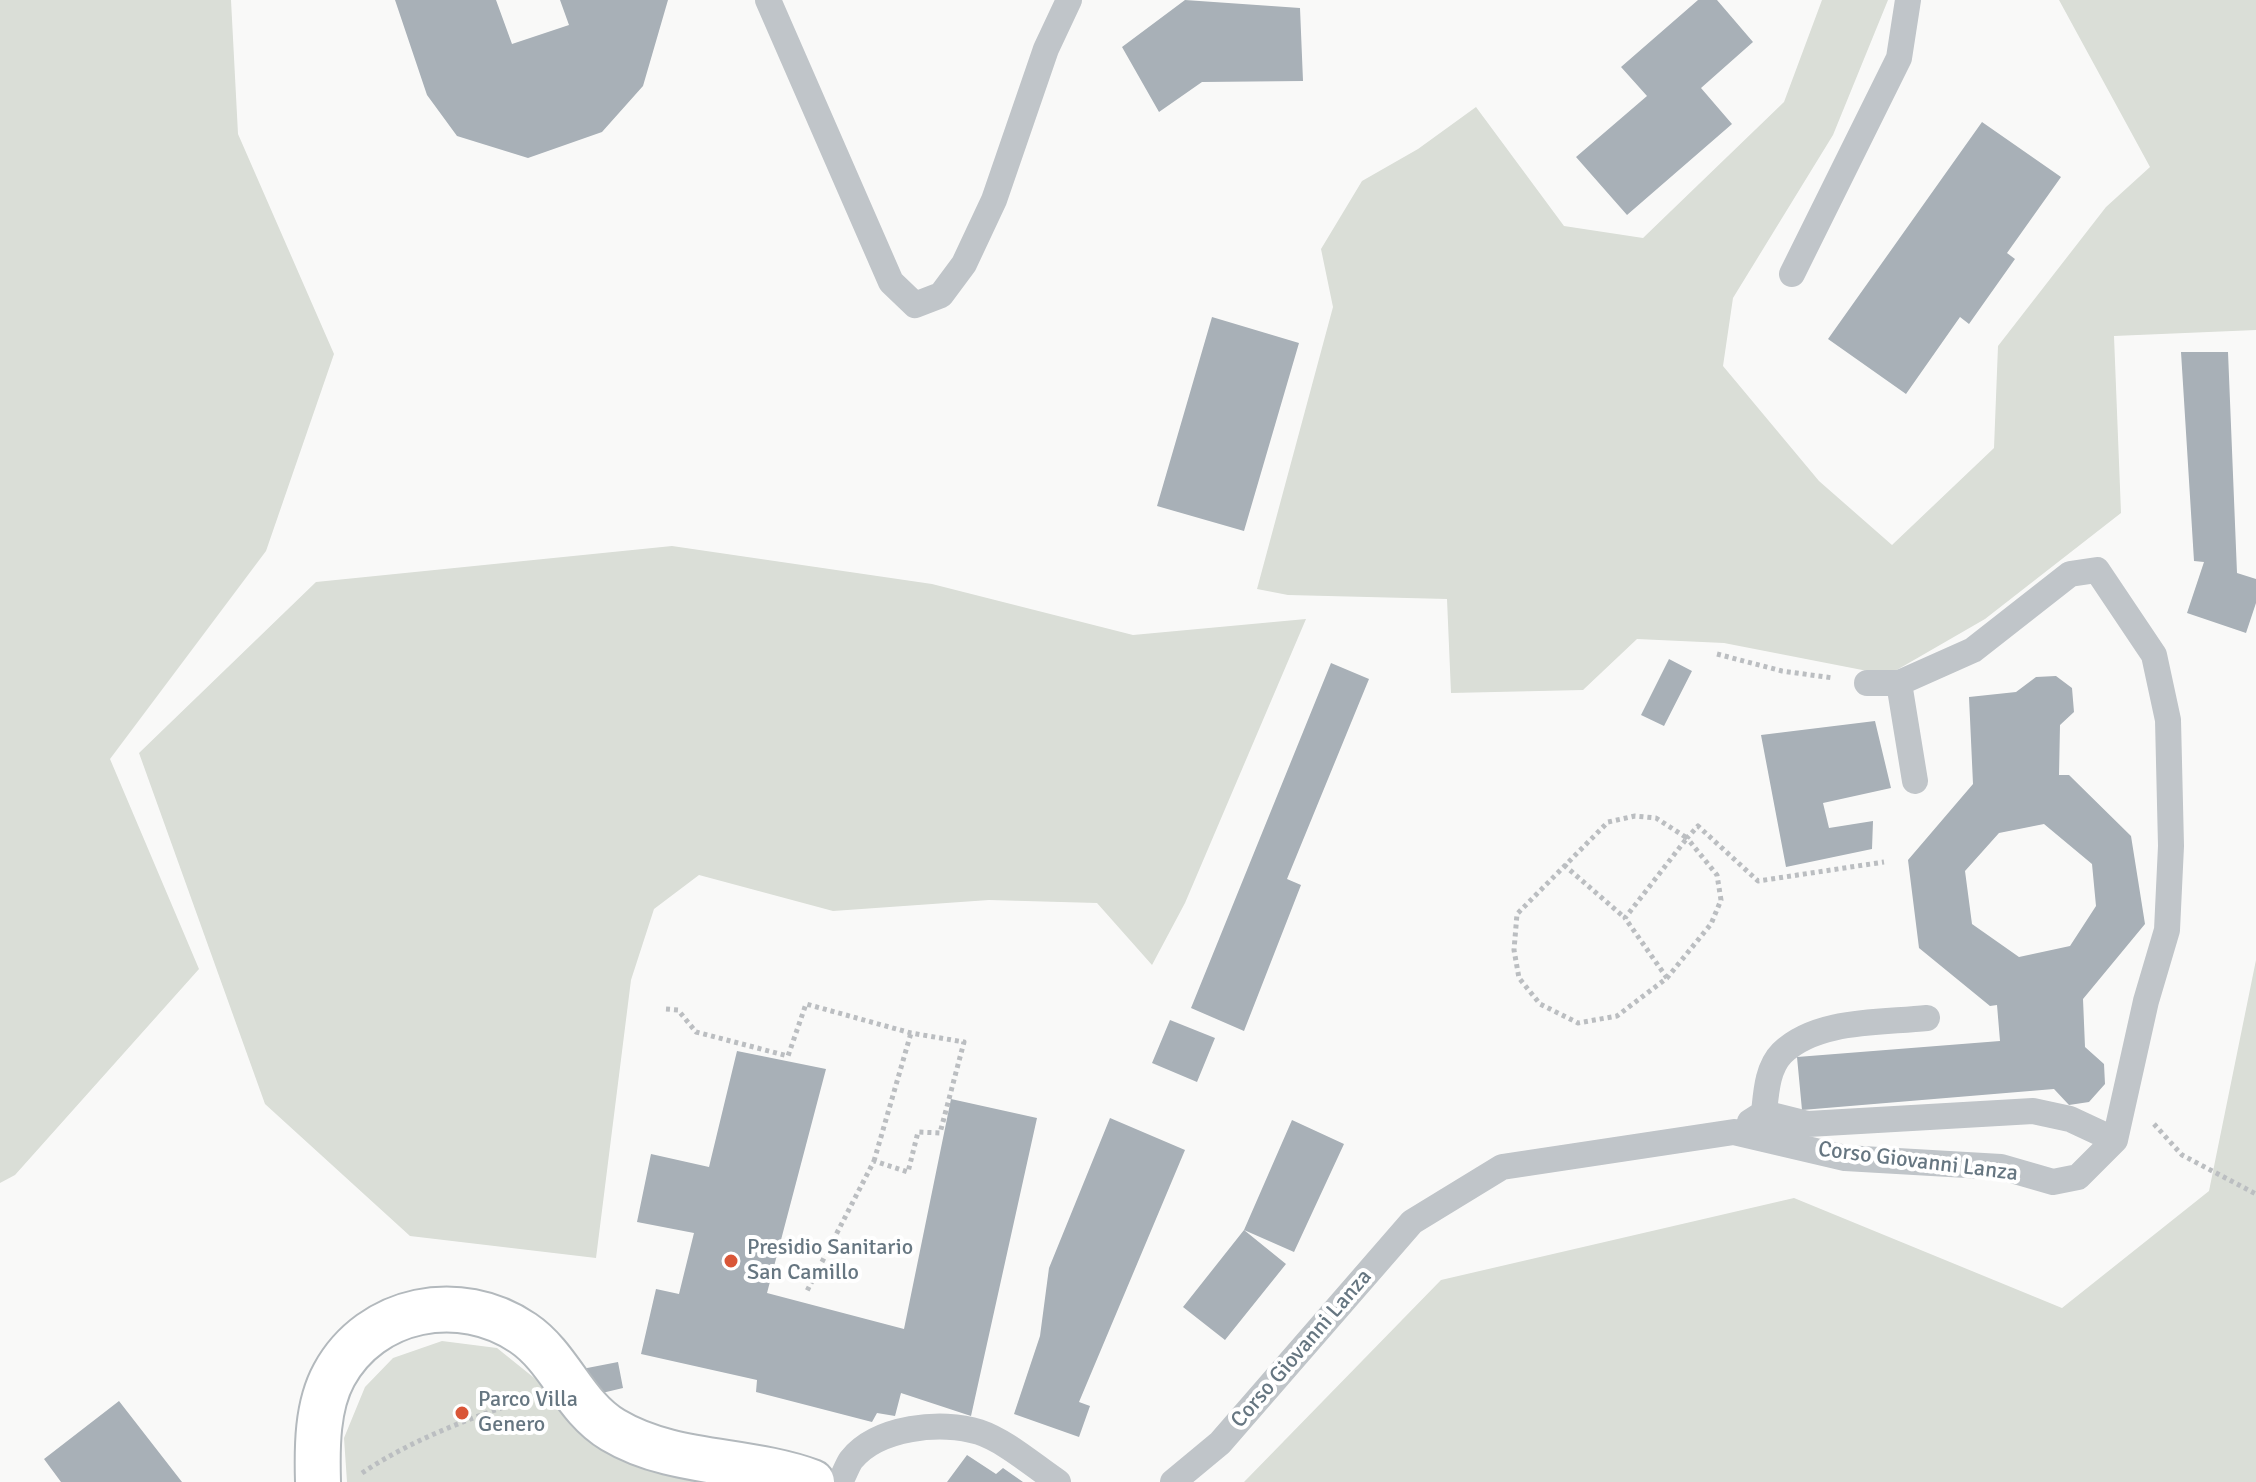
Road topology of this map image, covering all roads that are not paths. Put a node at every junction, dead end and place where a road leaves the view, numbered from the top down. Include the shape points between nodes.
1 (768, 0) edge
2 (1069, 0) edge
3 (1908, 0) edge
4 (1792, 274) dead end
5 (1867, 683) road end
6 (1899, 683) junction
7 (1915, 781) dead end
8 (1927, 1018) dead end
9 (1764, 1113) junction
10 (1734, 1132) junction
11 (2115, 1140) junction
12 (339, 1478) edge
13 (812, 1482) edge
14 (840, 1482) edge
15 (1058, 1482) edge
16 (1173, 1482) edge

1 - 2 lane via 891,282 915,305 941,295 964,264 994,200 1046,49
3 - 4 lane via 1899,58
5 - 6 lane
6 - 7 lane
6 - 11 lane via 1973,650 2070,574 2097,570 2154,655 2168,720 2167,930
8 - 9 lane via 1820,1031 1781,1054 1768,1078
9 - 10 lane
9 - 11 lane via 1808,1124 2033,1111 2070,1119
10 - 11 lane, Corso Giovanni Lanza via 1845,1158 2001,1167 2053,1182 2078,1177
10 - 16 lane, Corso Giovanni Lanza via 1502,1167 1412,1222 1220,1443
12 - 13 street via 321,1416 333,1376 355,1345 385,1322 422,1311 460,1310 491,1316 524,1333 550,1357 592,1414 644,1445
14 - 15 lane via 864,1448 899,1432 945,1427 980,1432

